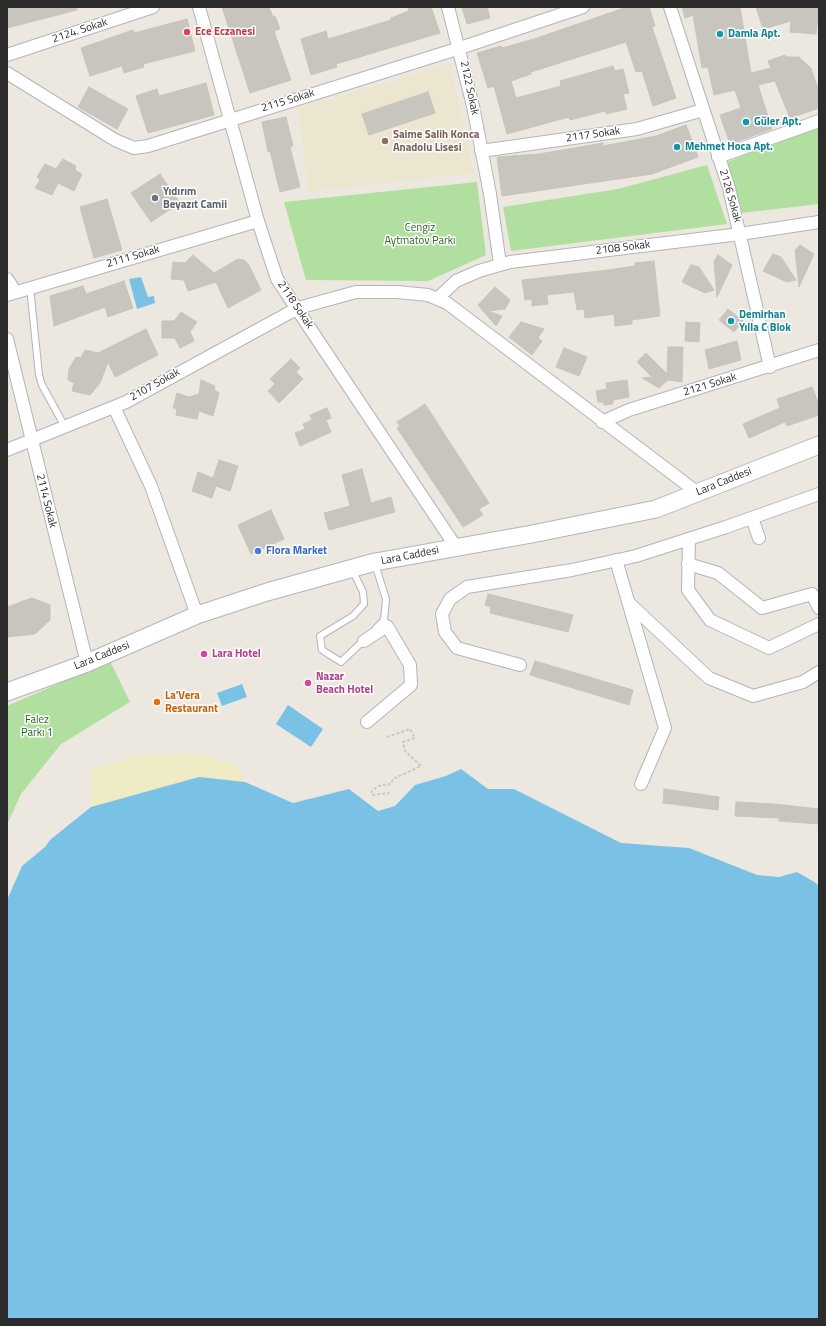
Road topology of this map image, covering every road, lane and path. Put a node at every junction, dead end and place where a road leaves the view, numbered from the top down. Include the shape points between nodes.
1 (153, 7) edge
2 (199, 7) edge
3 (448, 7) edge
4 (583, 7) edge
5 (670, 7) edge
6 (460, 48) junction
7 (7, 55) edge
8 (7, 73) edge
9 (703, 110) junction
10 (230, 119) junction
11 (819, 121) edge
12 (481, 151) junction
13 (718, 157) junction
14 (258, 221) junction
15 (819, 222) edge
16 (740, 234) junction
17 (500, 264) junction
18 (7, 279) edge
19 (30, 287) junction
20 (11, 293) edge
21 (437, 299) junction
22 (298, 308) junction
23 (7, 339) edge
24 (819, 350) edge
25 (770, 367) junction
26 (114, 407) junction
27 (602, 422) junction
28 (65, 427) junction
29 (31, 441) junction
30 (819, 445) edge
31 (7, 450) edge
32 (698, 493) junction
33 (819, 494) edge
34 (752, 518) junction
35 (759, 538) dead end
36 (688, 539) junction
37 (456, 547) junction
38 (616, 560) junction
39 (375, 562) junction
40 (688, 564) junction
41 (351, 568) junction
42 (629, 603) junction
43 (819, 608) edge
44 (197, 615) junction
45 (819, 624) edge
46 (364, 641) junction
47 (87, 662) junction
48 (520, 665) dead end
49 (819, 672) edge
50 (7, 692) edge
51 (367, 722) dead end
52 (387, 736) dead end
53 (641, 784) dead end
54 (390, 793) dead end

1 - 7 street, 2124. Sokak
2 - 10 street, 2118 Sokak
3 - 6 street, 2122 Sokak
4 - 6 street, 2115 Sokak
5 - 9 street, 2126 Sokak
6 - 10 street, 2115 Sokak
6 - 12 street, 2122 Sokak
8 - 10 street, 2115 Sokak via 115,140 134,148 148,146
9 - 12 street, 2117 Sokak via 637,129
9 - 13 street, 2126 Sokak
10 - 14 street, 2118 Sokak
11 - 13 street
12 - 17 street, 2122 Sokak
13 - 16 street, 2126 Sokak
14 - 19 street, 2111 Sokak
14 - 22 street, 2118 Sokak via 277,279
15 - 16 street, 2108 Sokak
16 - 17 street, 2108 Sokak
16 - 25 street, 2126 Sokak
17 - 21 street, 2108 Sokak via 456,281
18 - 20 street
19 - 20 street, 2111 Sokak
19 - 28 lane via 39,375
21 - 22 street via 428,295 397,292 356,292
21 - 27 street via 446,303
22 - 26 street, 2107 Sokak
22 - 37 street, 2118 Sokak
23 - 29 street, 2114 Sokak
24 - 25 street, 2121 Sokak
25 - 27 street, 2121 Sokak via 628,410
26 - 28 street, 2107 Sokak
26 - 44 street via 151,486
27 - 32 street
28 - 29 street, 2107 Sokak
29 - 31 street, 2107 Sokak
29 - 47 street, 2114 Sokak
30 - 32 street, Lara Caddesi
32 - 37 street, Lara Caddesi via 656,509
33 - 34 street
34 - 35 street
34 - 36 street
36 - 38 street
36 - 40 street
37 - 39 street, Lara Caddesi
38 - 42 street
38 - 48 street via 467,588 450,599 442,614 445,632 457,648
39 - 41 street, Lara Caddesi
39 - 46 lane via 386,599 384,620
40 - 43 street via 718,573 762,608 812,594
40 - 45 street via 688,590 710,620 769,648
41 - 44 street, Lara Caddesi
41 - 46 lane via 363,592 364,604 353,616 320,636 322,650 341,662
42 - 49 street via 709,678 753,696 803,682
42 - 53 street via 666,728
44 - 47 street, Lara Caddesi
46 - 51 street via 387,626 410,665 411,685
47 - 50 street, Lara Caddesi
52 - 54 path via 410,729 415,738 403,742 405,751 421,766 393,779 391,784 378,786 372,795

